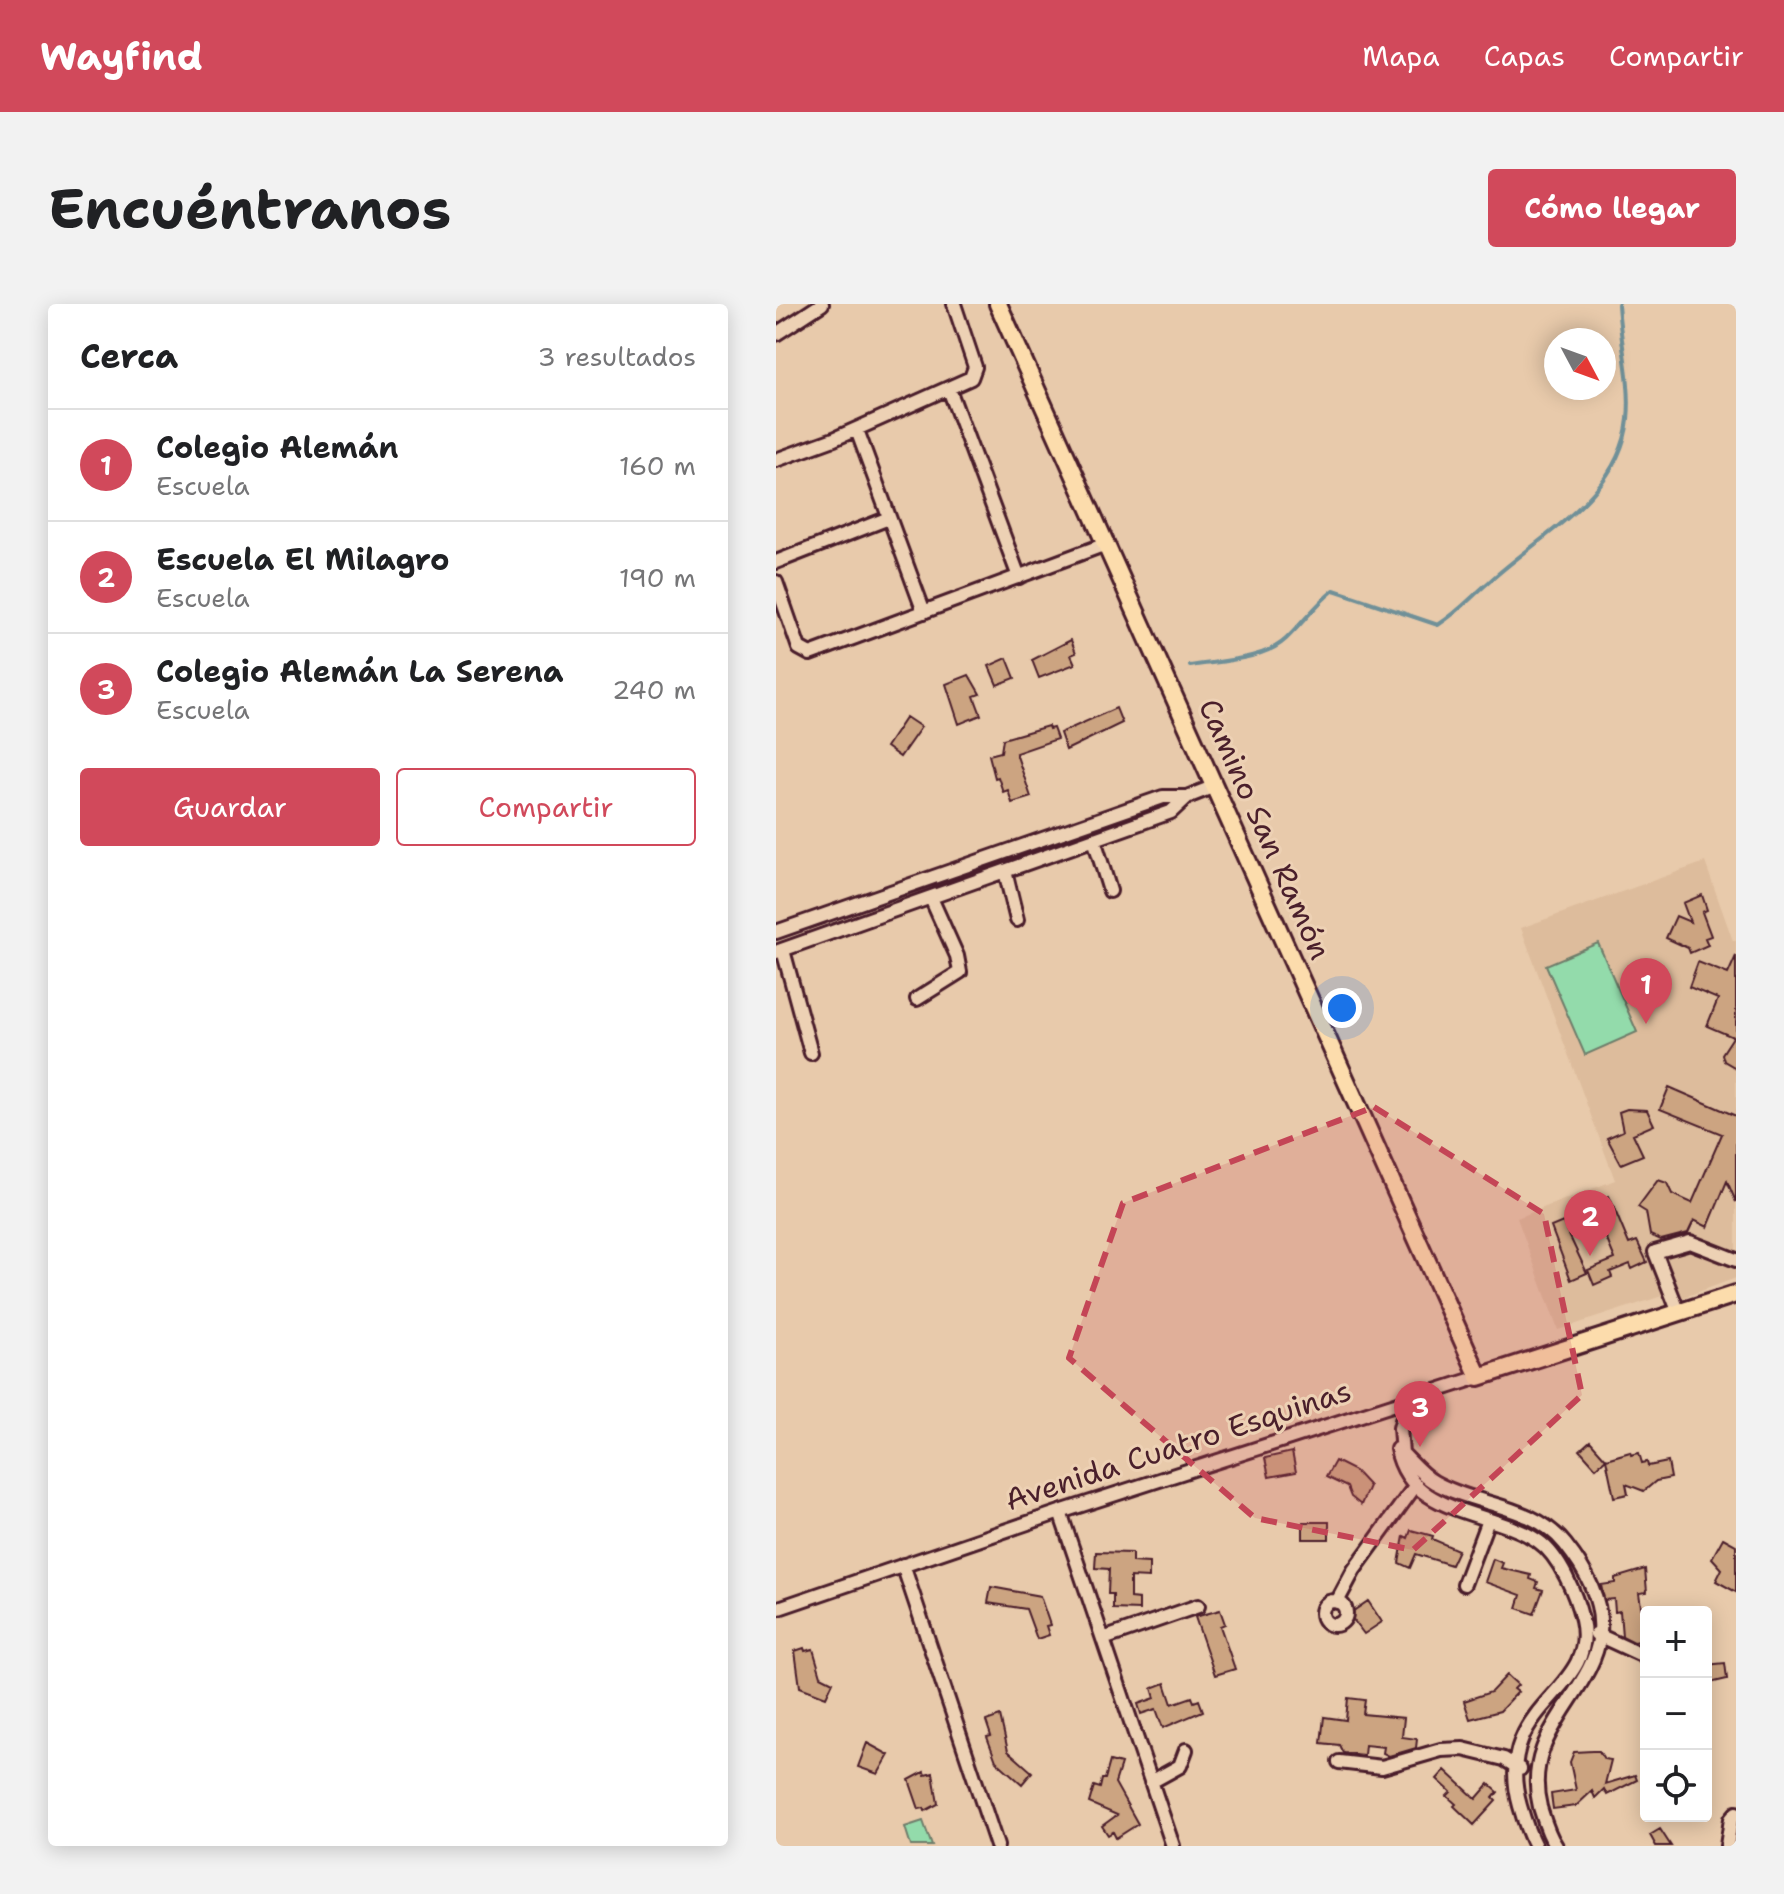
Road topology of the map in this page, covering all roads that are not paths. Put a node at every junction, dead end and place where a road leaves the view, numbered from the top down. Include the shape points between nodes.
1 (822, 304) edge
2 (954, 304) edge
3 (998, 304) edge
4 (776, 334) edge
5 (949, 389) junction
6 (857, 430) junction
7 (776, 460) edge
8 (889, 518) junction
9 (1106, 544) junction
10 (776, 562) edge
11 (1019, 577) junction
12 (776, 582) edge
13 (924, 612) junction
14 (1215, 786) junction
15 (1187, 797) junction
16 (1094, 839) junction
17 (1005, 871) junction
18 (940, 875) junction
19 (1110, 891) dead end
20 (946, 893) junction
21 (931, 898) junction
22 (1017, 920) dead end
23 (776, 932) edge
24 (779, 951) edge
25 (917, 999) dead end
26 (811, 1053) dead end
27 (1736, 1260) edge
28 (1736, 1294) edge
29 (1679, 1313) junction
30 (1479, 1377) junction
31 (1406, 1400) junction
32 (1415, 1486) junction
33 (1060, 1512) junction
34 (1488, 1520) junction
35 (903, 1565) junction
36 (1464, 1584) dead end
37 (1337, 1602) dead end
38 (1198, 1606) dead end
39 (776, 1609) edge
40 (1583, 1627) junction
41 (1600, 1637) junction
42 (1103, 1639) junction
43 (1640, 1654) edge
44 (1186, 1750) dead end
45 (1339, 1762) dead end
46 (1515, 1768) junction
47 (1535, 1772) junction
48 (1151, 1782) junction
49 (1736, 1813) edge
50 (997, 1846) edge
51 (1173, 1846) edge
52 (1535, 1846) edge
53 (1556, 1846) edge
54 (1727, 1846) edge

1 - 4 street
2 - 5 street via 975,367 971,378
3 - 9 main road, Camino San Ramón
5 - 6 street
5 - 11 street
6 - 7 street
6 - 8 street
8 - 10 street
8 - 13 street
9 - 11 street
9 - 14 main road, Camino San Ramón
11 - 13 street
12 - 13 street via 799,648 810,654
14 - 15 street
14 - 30 main road, Camino San Ramón
15 - 16 street via 1171,812
15 - 18 street via 1163,797
16 - 17 street
16 - 19 street
17 - 20 street
17 - 22 street
18 - 20 street
18 - 23 street
20 - 21 street
21 - 24 street
21 - 25 street via 960,972
24 - 26 street
27 - 29 street via 1690,1242 1655,1252
28 - 29 main road, Avenida Cuatro Esquinas
29 - 30 main road, Avenida Cuatro Esquinas
30 - 31 street, Avenida Cuatro Esquinas
31 - 32 street via 1395,1441 1404,1472
31 - 33 street, Avenida Cuatro Esquinas
31 - 41 street via 1402,1453 1431,1481 1551,1528 1581,1566 1595,1597
32 - 34 street
32 - 37 street
33 - 35 street, Avenida Cuatro Esquinas
33 - 42 street
34 - 36 street
34 - 40 street via 1541,1543 1569,1586
35 - 39 street, Avenida Cuatro Esquinas
35 - 50 street
38 - 42 street
40 - 41 street
40 - 46 street via 1584,1648 1577,1666 1530,1720 1518,1744
41 - 43 street
41 - 47 street via 1582,1686 1542,1745
42 - 48 street
44 - 48 street via 1180,1766
45 - 46 street via 1382,1767 1463,1749 1504,1759
46 - 47 street
46 - 52 street via 1516,1792
47 - 53 street via 1544,1821
48 - 51 street
49 - 54 street

